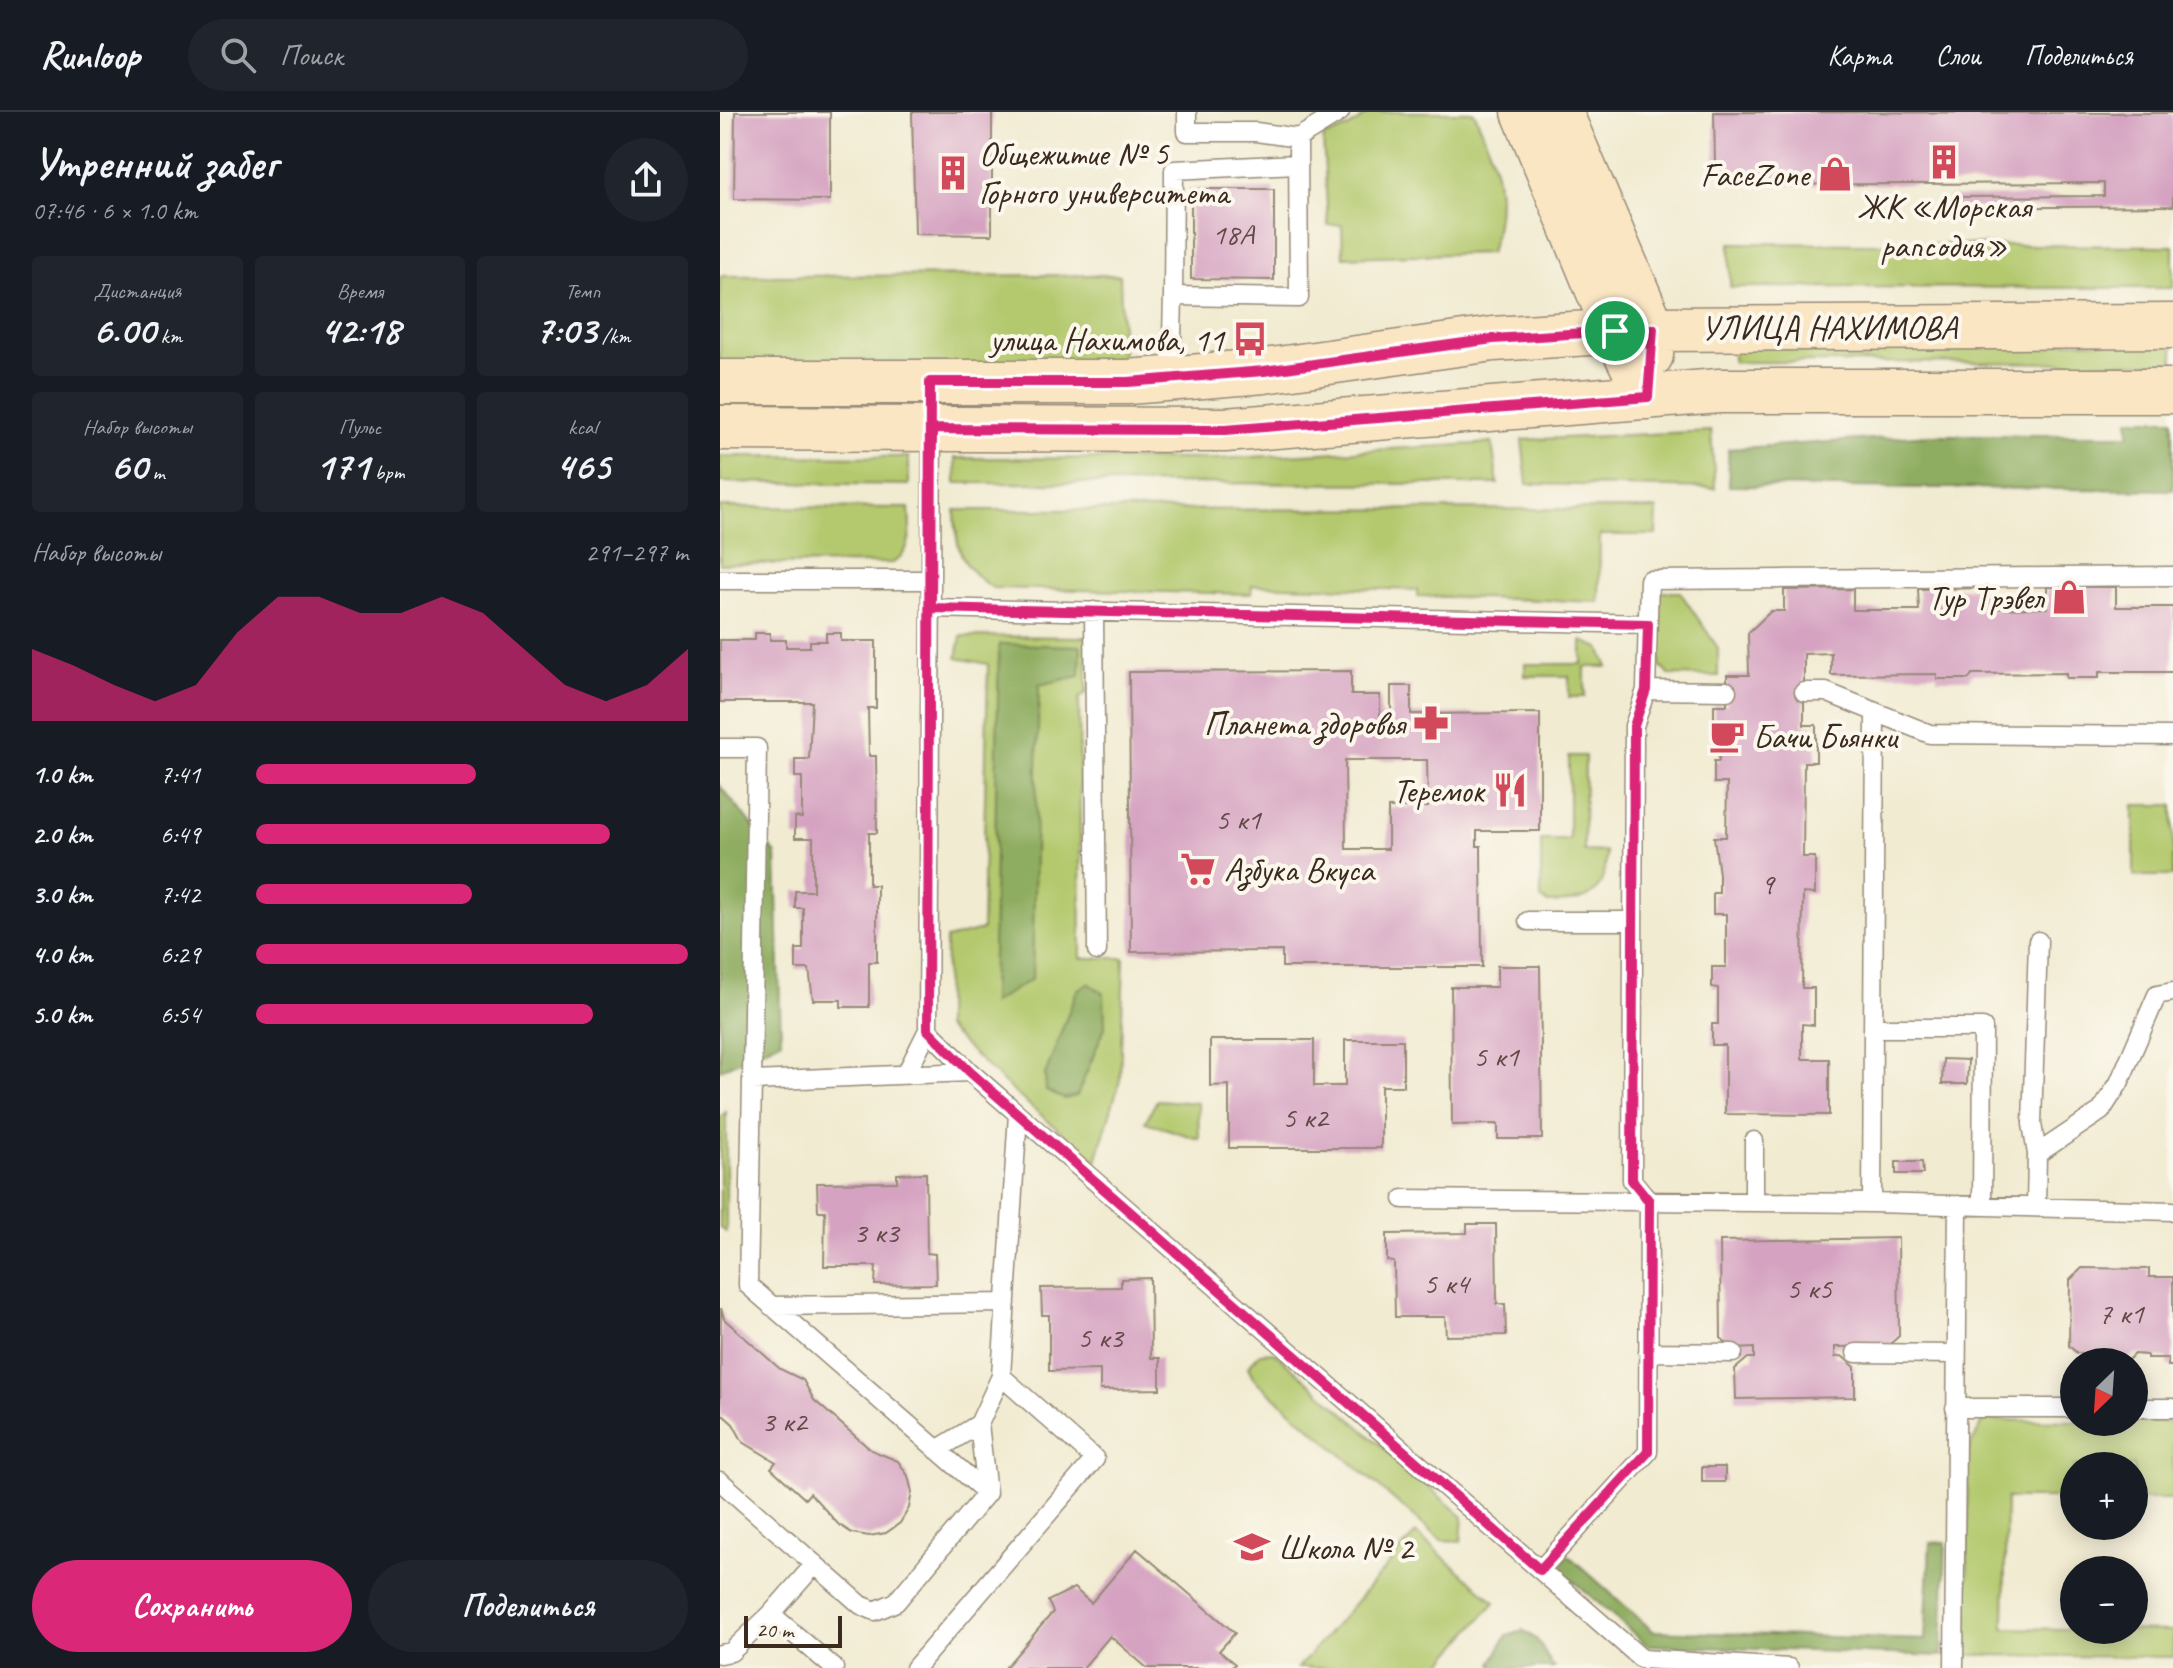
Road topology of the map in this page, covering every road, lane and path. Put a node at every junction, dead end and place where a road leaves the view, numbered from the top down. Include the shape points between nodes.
1 (1187, 112) edge
2 (1340, 112) edge
3 (1524, 112) edge
4 (1560, 112) edge
5 (1298, 138) junction
6 (1297, 164) junction
7 (1173, 296) junction
8 (2173, 326) edge
9 (1634, 330) junction
10 (1171, 378) junction
11 (720, 382) edge
12 (2173, 391) edge
13 (1648, 397) junction
14 (931, 405) junction
15 (720, 428) edge
16 (2173, 576) edge
17 (720, 580) edge
18 (931, 580) junction
19 (931, 608) junction
20 (1094, 611) junction
21 (1648, 624) junction
22 (1646, 690) junction
23 (1727, 691) dead end
24 (1804, 692) dead end
25 (1875, 712) junction
26 (2173, 736) edge
27 (720, 748) edge
28 (1528, 921) dead end
29 (1633, 921) junction
30 (2038, 941) dead end
31 (1097, 951) dead end
32 (2173, 992) edge
33 (1873, 1028) junction
34 (928, 1030) junction
35 (970, 1072) junction
36 (906, 1074) junction
37 (752, 1081) junction
38 (1018, 1114) junction
39 (1754, 1141) dead end
40 (2037, 1154) junction
41 (1403, 1199) dead end
42 (1649, 1201) junction
43 (1754, 1202) junction
44 (1872, 1203) junction
45 (1958, 1205) junction
46 (1982, 1206) junction
47 (2036, 1207) junction
48 (2173, 1211) edge
49 (1006, 1303) junction
50 (771, 1306) junction
51 (1648, 1352) junction
52 (1733, 1353) dead end
53 (1856, 1353) dead end
54 (1956, 1354) junction
55 (1001, 1376) junction
56 (1955, 1408) junction
57 (2060, 1408) edge
58 (2148, 1408) edge
59 (2173, 1408) edge
60 (979, 1424) junction
61 (937, 1450) junction
62 (720, 1481) edge
63 (987, 1493) junction
64 (815, 1564) junction
65 (1540, 1570) junction
66 (771, 1614) junction
67 (720, 1654) edge
68 (834, 1668) edge
69 (915, 1668) edge
70 (1789, 1668) edge
71 (1954, 1668) edge

1 - 5 lane via 1187,132
2 - 5 lane
3 - 9 main road
4 - 9 main road
5 - 6 lane
6 - 7 lane via 1174,170
6 - 7 lane via 1299,298
7 - 10 lane
8 - 9 main road, УЛИЦА НАХИМОВА
9 - 10 main road, УЛИЦА НАХИМОВА via 1493,339 1264,371
9 - 13 main road
10 - 14 main road, УЛИЦА НАХИМОВА
11 - 14 main road, УЛИЦА НАХИМОВА
12 - 13 main road, УЛИЦА НАХИМОВА via 1719,391
13 - 14 main road, УЛИЦА НАХИМОВА via 1225,430
14 - 15 main road, УЛИЦА НАХИМОВА
14 - 18 lane
16 - 21 lane via 1649,580
17 - 18 lane
18 - 19 lane
19 - 20 lane
19 - 34 lane
20 - 21 lane
20 - 31 lane
21 - 22 lane
22 - 23 lane
22 - 29 lane via 1634,726
24 - 25 lane via 1826,692
25 - 26 lane via 1930,734
25 - 33 lane
27 - 37 lane via 757,748
28 - 29 lane
29 - 42 lane via 1632,1180
30 - 40 lane via 2032,1124
32 - 40 lane via 2157,995 2119,1083 2101,1111
33 - 44 lane
33 - 46 lane via 1983,1028
34 - 35 lane
34 - 36 lane
35 - 36 lane
35 - 38 lane
36 - 37 lane
37 - 50 lane via 748,1285
38 - 49 lane
38 - 65 lane
39 - 43 lane
40 - 47 lane
41 - 42 lane
42 - 43 lane
42 - 51 lane
43 - 44 lane
44 - 45 lane
45 - 46 lane
45 - 54 lane
46 - 47 lane
47 - 48 lane
49 - 50 lane
49 - 55 lane
50 - 61 lane
51 - 52 lane
51 - 65 lane via 1648,1452
53 - 54 lane
54 - 56 lane
55 - 60 lane
55 - 69 lane via 1095,1459
56 - 57 lane
56 - 71 lane
58 - 59 lane
60 - 61 lane
60 - 63 lane
61 - 63 lane
62 - 64 lane
63 - 64 lane via 890,1608 868,1609
64 - 66 lane
65 - 70 lane via 1642,1659
66 - 67 lane via 731,1652
66 - 68 lane

